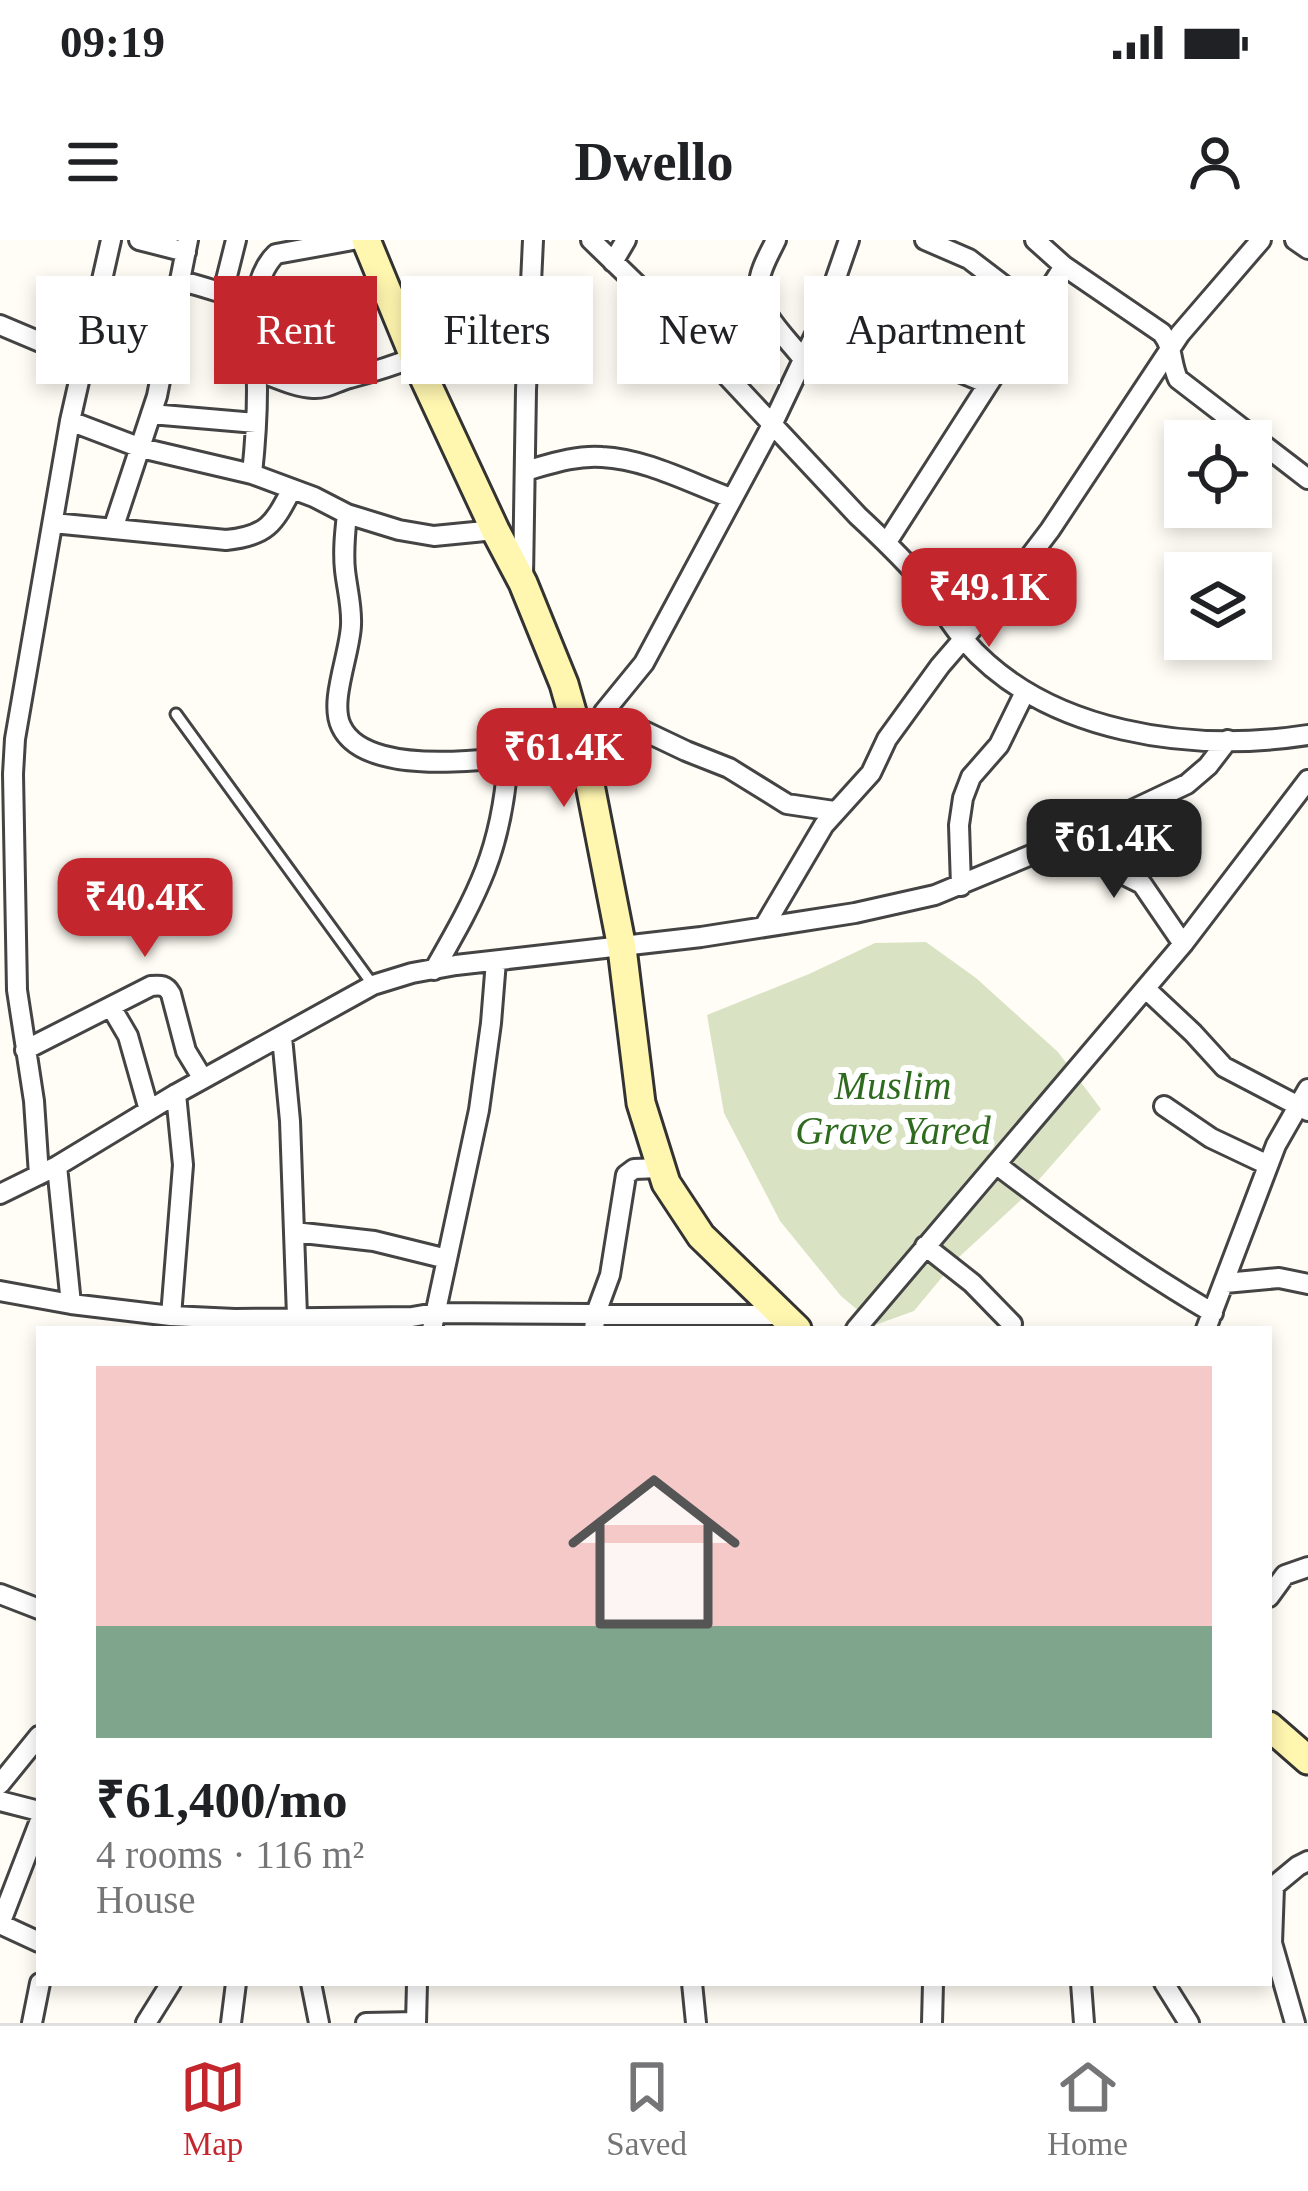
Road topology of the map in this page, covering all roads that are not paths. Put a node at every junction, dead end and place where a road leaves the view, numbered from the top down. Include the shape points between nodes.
1 (111, 240) edge
2 (139, 240) edge
3 (236, 240) edge
4 (353, 240) edge
5 (366, 240) edge
6 (533, 240) edge
7 (591, 240) edge
8 (626, 240) edge
9 (776, 240) edge
10 (849, 240) edge
11 (926, 240) edge
12 (1035, 240) edge
13 (1262, 240) edge
14 (1295, 240) edge
15 (187, 246) edge
16 (1308, 249) edge
17 (613, 262) junction
18 (1064, 266) junction
19 (103, 276) edge
20 (182, 276) edge
21 (227, 276) edge
22 (262, 276) edge
23 (837, 276) edge
24 (991, 276) edge
25 (1058, 276) edge
26 (386, 288) junction
27 (377, 290) edge
28 (401, 324) edge
29 (0, 325) edge
30 (36, 340) edge
31 (1172, 346) junction
32 (803, 359) joint
33 (78, 384) edge
34 (159, 384) edge
35 (257, 384) edge
36 (294, 384) edge
37 (333, 384) edge
38 (427, 384) edge
39 (988, 384) edge
40 (152, 414) junction
41 (70, 422) junction
42 (256, 423) junction
43 (772, 425) junction
44 (141, 448) junction
45 (525, 471) junction
46 (252, 474) junction
47 (1308, 479) edge
48 (292, 489) junction
49 (731, 498) junction
50 (347, 514) junction
51 (53, 523) junction
52 (113, 529) junction
53 (495, 530) junction
54 (887, 542) junction
55 (523, 583) junction
56 (963, 639) junction
57 (0, 692) edge
58 (1024, 692) junction
59 (22, 700) junction
60 (604, 712) junction
61 (176, 714) dead end
62 (1308, 735) edge
63 (1228, 740) junction
64 (583, 749) junction
65 (508, 759) junction
66 (1308, 780) edge
67 (7, 802) edge
68 (834, 812) junction
69 (1094, 829) junction
70 (7, 882) edge
71 (961, 886) junction
72 (765, 926) junction
73 (1184, 944) junction
74 (622, 948) junction
75 (496, 961) junction
76 (434, 970) junction
77 (373, 985) junction
78 (8, 989) edge
79 (1146, 989) junction
80 (111, 1007) junction
81 (282, 1037) junction
82 (25, 1050) junction
83 (203, 1079) junction
84 (176, 1094) junction
85 (1304, 1102) edge
86 (1165, 1106) dead end
87 (148, 1110) junction
88 (996, 1164) junction
89 (1268, 1166) junction
90 (661, 1168) junction
91 (48, 1170) junction
92 (0, 1194) edge
93 (294, 1232) junction
94 (925, 1246) junction
95 (447, 1259) junction
96 (1225, 1283) junction
97 (1308, 1284) edge
98 (0, 1292) edge
99 (71, 1304) junction
100 (171, 1316) junction
101 (297, 1316) junction
102 (434, 1321) edge
103 (595, 1321) edge
104 (1209, 1321) edge
105 (789, 1322) edge
106 (375, 1323) edge
107 (235, 1324) edge
108 (1012, 1324) dead end
109 (858, 1326) edge
110 (1308, 1567) edge
111 (1272, 1593) edge
112 (0, 1594) edge
113 (36, 1608) edge
114 (1272, 1729) edge
115 (36, 1739) edge
116 (1308, 1760) edge
117 (2, 1776) edge
118 (0, 1801) edge
119 (36, 1810) edge
120 (36, 1831) edge
121 (1308, 1861) edge
122 (1272, 1888) edge
123 (0, 1924) edge
124 (36, 1941) edge
125 (39, 1986) edge
126 (169, 1986) edge
127 (236, 1986) edge
128 (312, 1986) edge
129 (423, 1986) edge
130 (692, 1986) edge
131 (933, 1986) edge
132 (1081, 1986) edge
133 (1166, 1986) edge
134 (416, 2022) edge
135 (32, 2023) edge
136 (146, 2023) edge
137 (231, 2023) edge
138 (319, 2023) edge
139 (366, 2023) edge
140 (696, 2023) edge
141 (932, 2023) edge
142 (1084, 2023) edge
143 (1189, 2023) edge
144 (1295, 2023) edge

1 - 19 street
2 - 15 street
3 - 21 street
4 - 22 street via 277,254
5 - 26 main road
6 - 45 street
7 - 17 street
8 - 17 street
9 - 32 street via 758,284 761,299
10 - 23 street
11 - 24 street
12 - 18 street
13 - 31 street
14 - 16 street
15 - 20 street
17 - 43 street
18 - 25 street
18 - 31 street
26 - 27 street
26 - 28 main road
29 - 30 street
31 - 47 street via 1178,379
31 - 56 street via 1051,530
32 - 43 street
33 - 41 street
34 - 40 street
35 - 42 street
36 - 37 street
38 - 53 main road
39 - 54 street
40 - 42 street
40 - 44 street
41 - 44 street
41 - 51 street
42 - 46 street
43 - 49 street
43 - 54 street
44 - 46 street
44 - 52 street
45 - 49 street via 602,457
45 - 55 street
46 - 48 street
48 - 50 street
48 - 52 street via 275,520 247,538
49 - 60 street via 644,663
50 - 53 street via 434,536
50 - 65 street via 351,627 340,725 370,750 404,760
51 - 52 street
51 - 59 street
53 - 55 main road
54 - 56 street
55 - 64 main road
56 - 58 street
56 - 68 street via 887,739 872,773
57 - 59 street
58 - 63 street via 1132,731
58 - 71 street via 963,798
59 - 67 street
60 - 64 street
60 - 68 street via 730,768 787,804
61 - 77 lane
62 - 63 street
63 - 69 street via 1186,784
64 - 65 street
64 - 74 main road
65 - 76 street via 489,866
66 - 73 street
67 - 70 street
68 - 72 street
69 - 71 street
69 - 73 street via 1117,871 1142,884
70 - 78 street
71 - 72 street
72 - 74 street
73 - 79 street
74 - 75 street
74 - 90 main road via 640,1103
75 - 76 street
75 - 95 street via 479,1110
76 - 77 street
77 - 81 street
78 - 82 street
79 - 85 street via 1224,1067
79 - 88 street
80 - 82 street
80 - 83 street via 151,986 167,988
80 - 87 street via 128,1036
81 - 83 street
81 - 93 street
82 - 91 street
83 - 84 street
84 - 87 street
84 - 100 street via 183,1165
85 - 89 street
86 - 89 street
87 - 91 street
88 - 94 street
88 - 104 street
89 - 96 street
90 - 103 street via 626,1175
90 - 105 main road via 701,1236
91 - 92 street
91 - 99 street
93 - 95 street
93 - 101 street
94 - 108 street
94 - 109 street
95 - 102 street
96 - 97 street
96 - 104 street
98 - 99 street
99 - 100 street
100 - 107 street
101 - 106 street
101 - 107 street
102 - 103 street
102 - 106 street
103 - 105 street
110 - 111 street via 1286,1575
112 - 113 street
114 - 116 main road
115 - 117 street
118 - 119 street
120 - 123 street
121 - 122 street
122 - 144 street via 1272,1943
123 - 124 street
125 - 135 street
126 - 136 street
127 - 137 street
128 - 138 street
129 - 134 street
130 - 140 street
131 - 141 street
132 - 142 street
133 - 143 street
134 - 139 street

